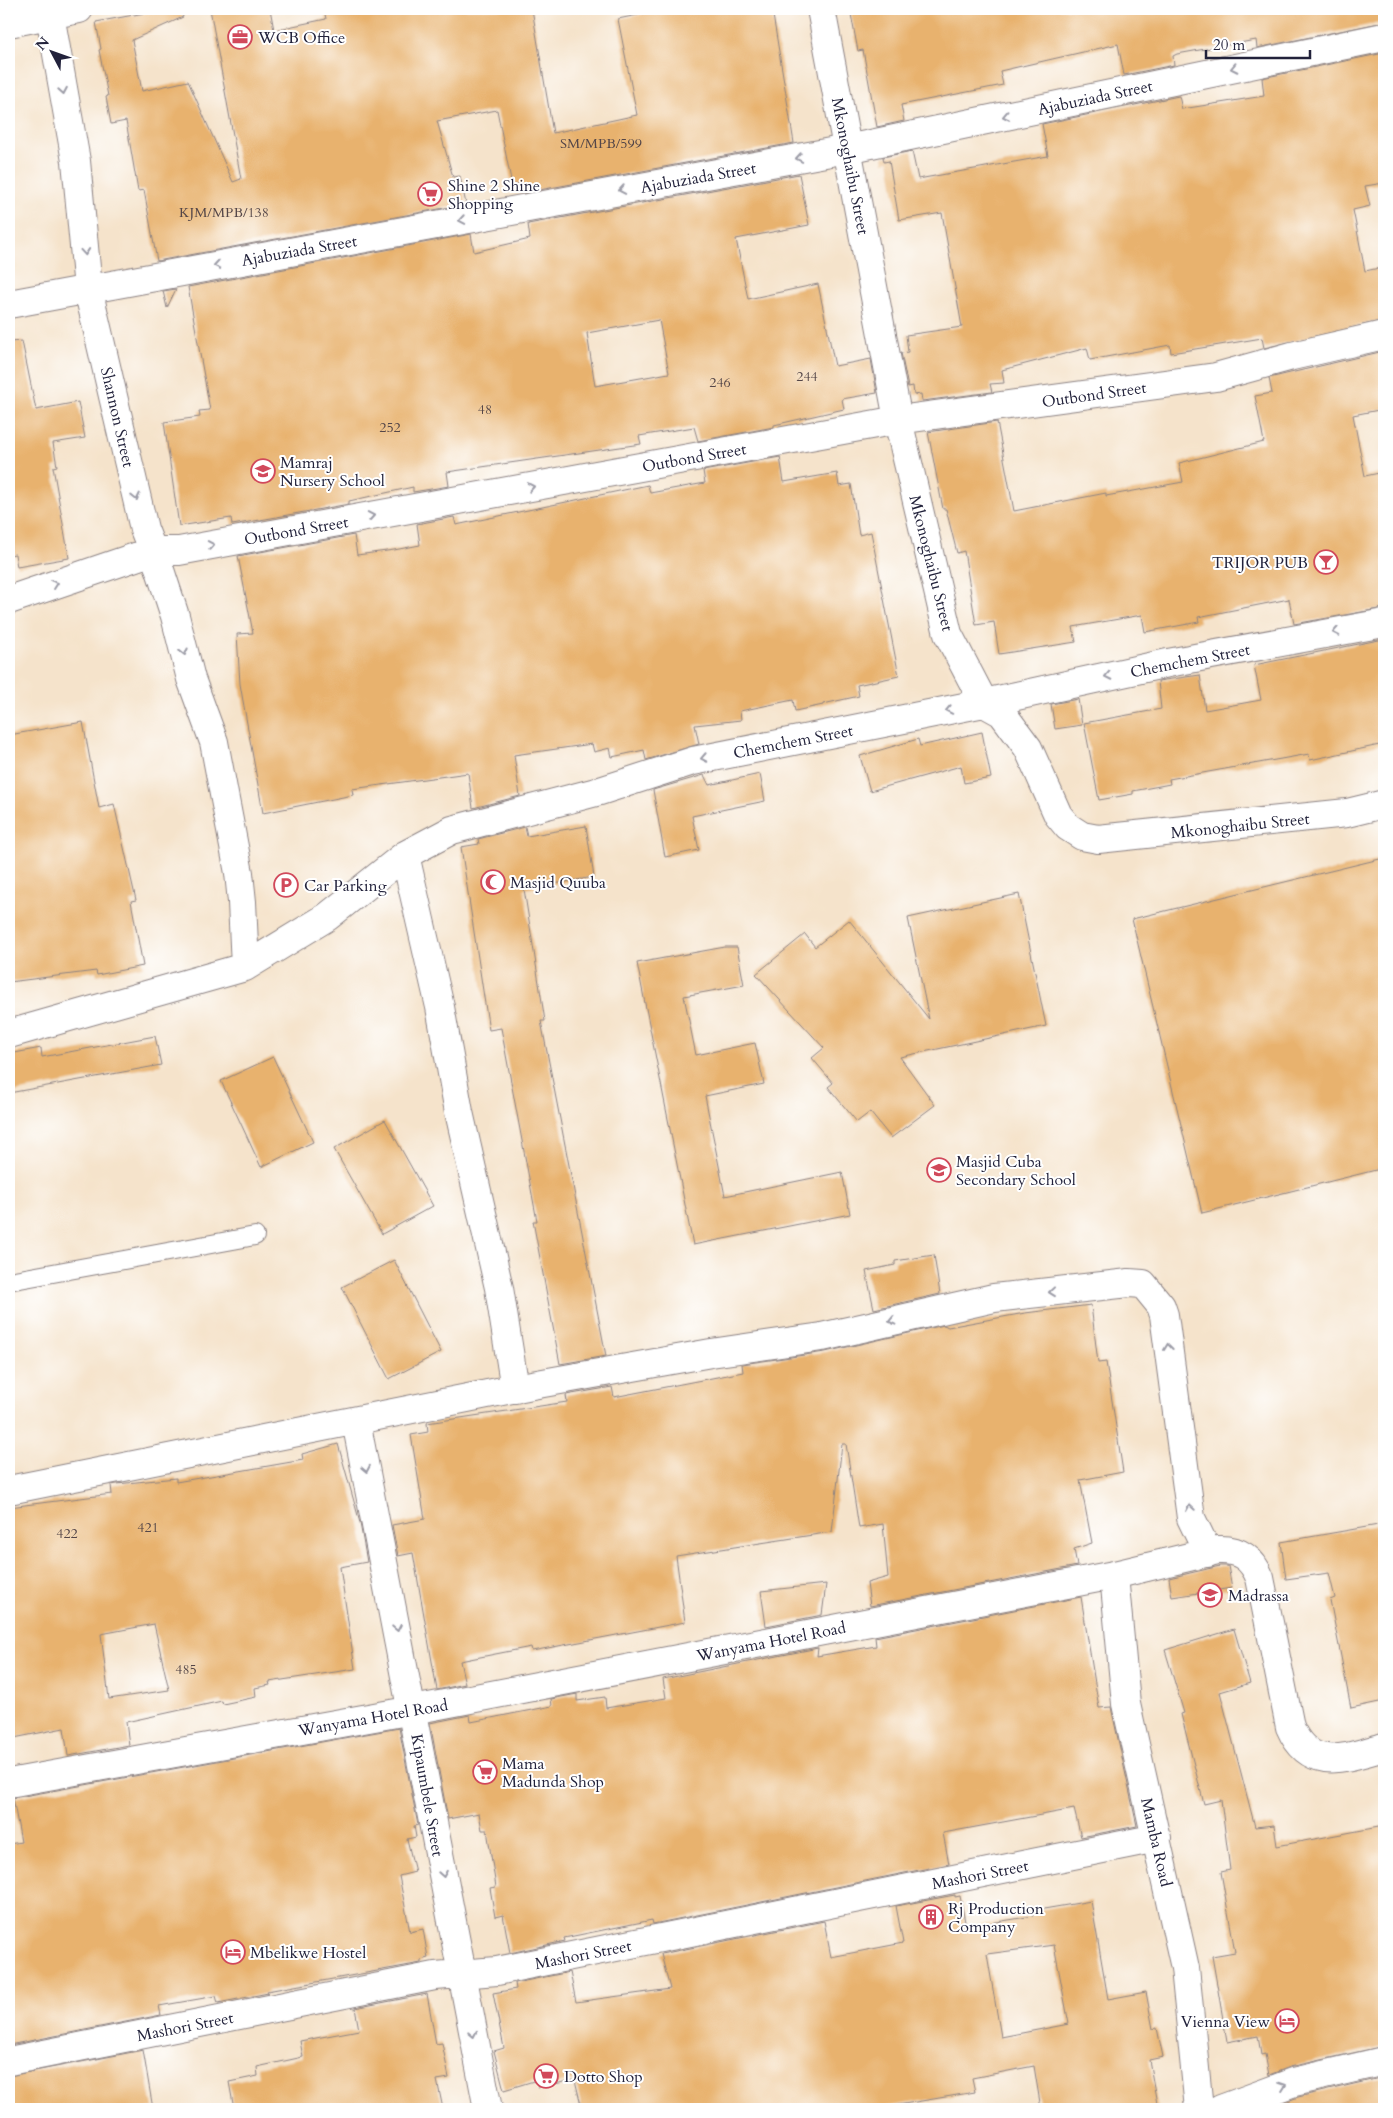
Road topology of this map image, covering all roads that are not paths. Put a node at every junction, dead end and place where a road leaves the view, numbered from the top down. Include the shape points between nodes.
1 (79, 9) edge
2 (821, 9) edge
3 (49, 12) edge
4 (9, 23) edge
5 (1384, 37) edge
6 (847, 149) junction
7 (88, 289) junction
8 (9, 304) edge
9 (1384, 335) edge
10 (898, 420) junction
11 (153, 551) junction
12 (9, 600) edge
13 (1384, 623) edge
14 (984, 703) junction
15 (1384, 804) edge
16 (405, 855) junction
17 (244, 967) junction
18 (9, 1034) edge
19 (255, 1236) dead end
20 (9, 1281) edge
21 (515, 1389) junction
22 (356, 1421) junction
23 (9, 1490) edge
24 (1208, 1553) junction
25 (1114, 1575) junction
26 (413, 1710) junction
27 (1384, 1747) edge
28 (9, 1783) edge
29 (1157, 1838) junction
30 (461, 1975) junction
31 (1384, 2060) edge
32 (9, 2061) edge
33 (488, 2109) edge
34 (1199, 2109) edge
35 (1221, 2109) edge

1 - 3 street
2 - 6 street, Mkonoghaibu Street
3 - 4 street
3 -> 7 street, Shannon Street via 76,161
5 -> 6 street, Ajabuziada Street
6 -> 7 street, Ajabuziada Street
6 - 10 street, Mkonoghaibu Street
7 - 8 street, Ajabuziada Street
7 -> 11 street, Shannon Street via 144,528
9 - 10 street, Outbond Street via 1216,378
11 -> 10 street, Outbond Street via 188,549
10 - 14 street, Mkonoghaibu Street via 948,634
12 -> 11 street, Outbond Street
11 -> 17 street, Shannon Street via 175,616 191,679 214,742 242,902
13 -> 14 street, Chemchem Street
14 - 15 street, Mkonoghaibu Street via 1002,713 1028,748 1058,815 1082,836 1098,840 1123,838 1347,813
14 -> 16 street, Chemchem Street via 693,761 600,791 452,830
16 - 17 street, Chemchem Street via 327,917
16 - 21 street via 498,1288
17 - 18 street, Chemchem Street
19 - 20 lane
21 - 22 street
24 -> 21 street via 1191,1518 1164,1315 1161,1306 1143,1284 1129,1282 994,1298 822,1337 711,1353
22 - 23 street
22 -> 26 street, Kipaumbele Street
24 - 25 street, Wanyama Hotel Road
24 - 27 street, Wanyama Hotel Road via 1240,1552 1256,1568 1295,1739 1314,1755 1326,1759 1339,1759
25 - 26 street, Wanyama Hotel Road
25 - 29 street, Mamba Road via 1126,1704
26 - 28 street, Wanyama Hotel Road
26 -> 30 street, Kipaumbele Street
29 - 30 street, Mashori Street via 506,1969
29 - 34 street, Mamba Road via 1185,1968
30 - 32 street, Mashori Street via 435,1976
30 -> 33 street, Kipaumbele Street
35 -> 31 street via 1294,2082

